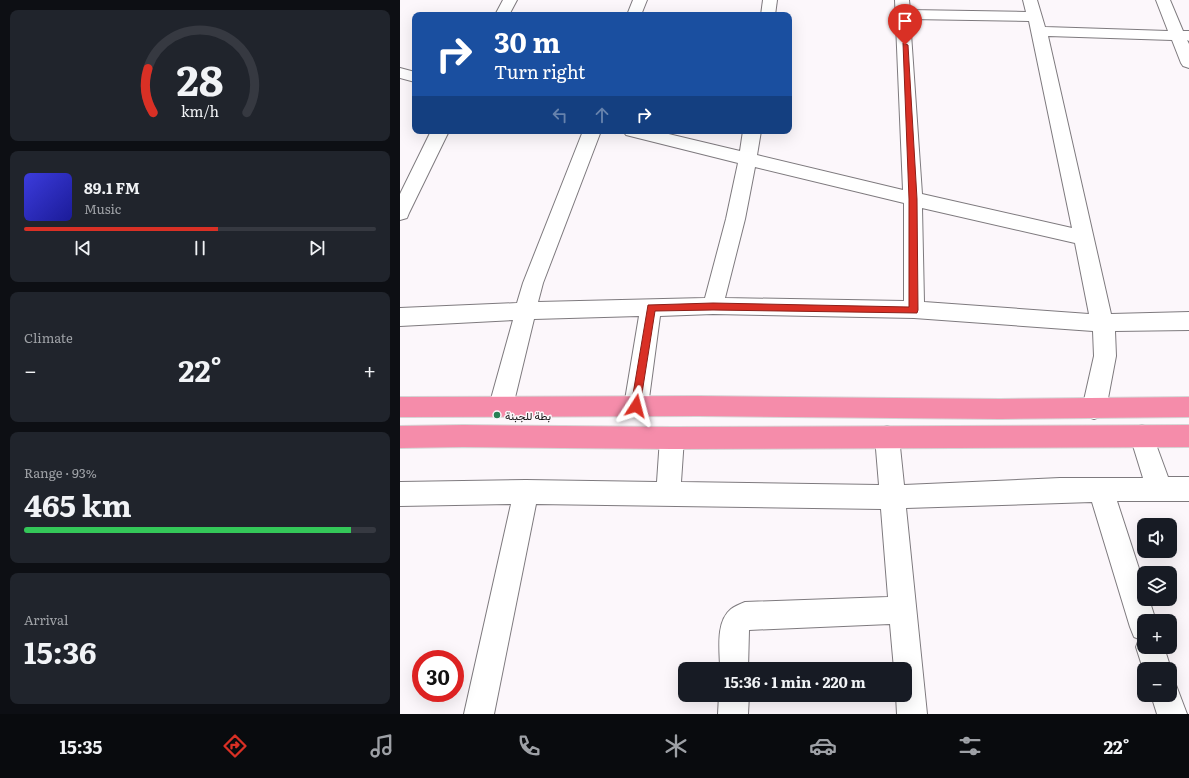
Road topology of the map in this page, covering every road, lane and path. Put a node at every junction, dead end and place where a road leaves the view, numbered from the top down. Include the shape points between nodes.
1 (510, 0) edge
2 (640, 0) edge
3 (770, 0) edge
4 (1163, 0) edge
5 (903, 7) edge
6 (504, 12) edge
7 (635, 12) edge
8 (768, 12) edge
9 (1034, 16) edge
10 (1183, 35) edge
11 (1189, 63) edge
12 (400, 73) edge
13 (412, 76) edge
14 (439, 134) edge
15 (591, 134) edge
16 (645, 134) edge
17 (752, 134) edge
18 (748, 158) junction
19 (913, 199) junction
20 (400, 213) edge
21 (1082, 238) junction
22 (713, 306) junction
23 (651, 308) junction
24 (914, 310) junction
25 (526, 311) junction
26 (400, 317) edge
27 (1189, 321) edge
28 (1102, 323) junction
29 (501, 406) junction
30 (636, 406) junction
31 (400, 407) edge
32 (1189, 407) edge
33 (1094, 409) junction
34 (1142, 436) junction
35 (1189, 436) edge
36 (400, 437) edge
37 (888, 437) junction
38 (672, 438) junction
39 (1159, 489) junction
40 (1101, 490) junction
41 (1189, 490) edge
42 (526, 492) junction
43 (400, 494) edge
44 (668, 494) junction
45 (892, 497) junction
46 (902, 610) junction
47 (1140, 614) edge
48 (734, 662) edge
49 (734, 702) edge
50 (1168, 702) edge
51 (479, 714) edge
52 (733, 714) edge
53 (912, 714) edge
54 (1172, 714) edge

1 - 6 street
2 - 7 street
3 - 8 street
4 - 10 street
5 - 9 street
5 - 19 street
9 - 10 street
9 - 21 street
10 - 11 street
12 - 13 street
14 - 20 street
15 - 25 street via 540,264
16 - 18 street
17 - 18 street
18 - 19 street
18 - 22 street
19 - 21 street
19 - 24 street
21 - 28 street
22 - 23 street
22 - 24 street
23 - 25 street
23 - 30 street
24 - 28 street
25 - 26 street
25 - 29 street
27 - 28 street
28 - 33 street via 1105,356
29 - 30 highway
29 - 31 highway
30 - 33 highway
32 - 33 highway
34 - 35 highway
34 - 37 highway
34 - 39 street
36 - 38 highway
37 - 38 highway
37 - 45 street
38 - 44 street
39 - 40 street
39 - 41 street
40 - 45 street
40 - 47 street
42 - 43 street
42 - 44 street
42 - 51 street
44 - 45 street
45 - 46 street
46 - 48 street via 744,616 734,629
46 - 53 street
49 - 52 street
50 - 54 street

